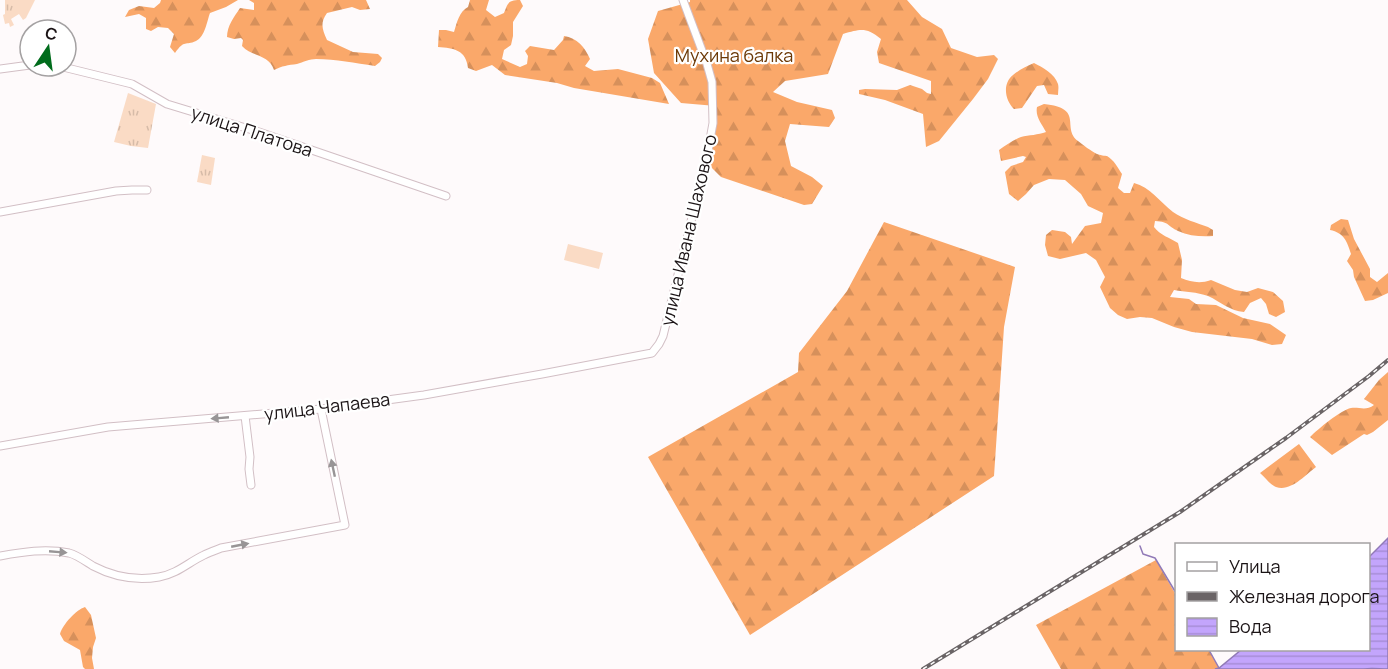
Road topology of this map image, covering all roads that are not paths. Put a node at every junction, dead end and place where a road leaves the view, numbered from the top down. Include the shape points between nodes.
1 (683, 0) edge
2 (18, 67) edge
3 (0, 69) edge
4 (78, 71) edge
5 (147, 190) dead end
6 (446, 196) dead end
7 (0, 212) edge
8 (652, 353) joint
9 (321, 409) junction
10 (245, 416) junction
11 (0, 446) edge
12 (251, 485) dead end
13 (0, 556) edge

1 - 8 main road, улица Ивана Шахового via 712,82 713,123 663,336
2 - 3 main road
4 - 6 main road, улица Платова via 132,84 167,104
5 - 7 main road via 116,191
8 - 9 main road, улица Чапаева via 479,386
9 - 10 main road, улица Чапаева
13 -> 9 main road via 60,552 115,576 162,577 222,548 345,525
10 -> 11 main road, улица Чапаева via 108,427
10 - 12 main road

